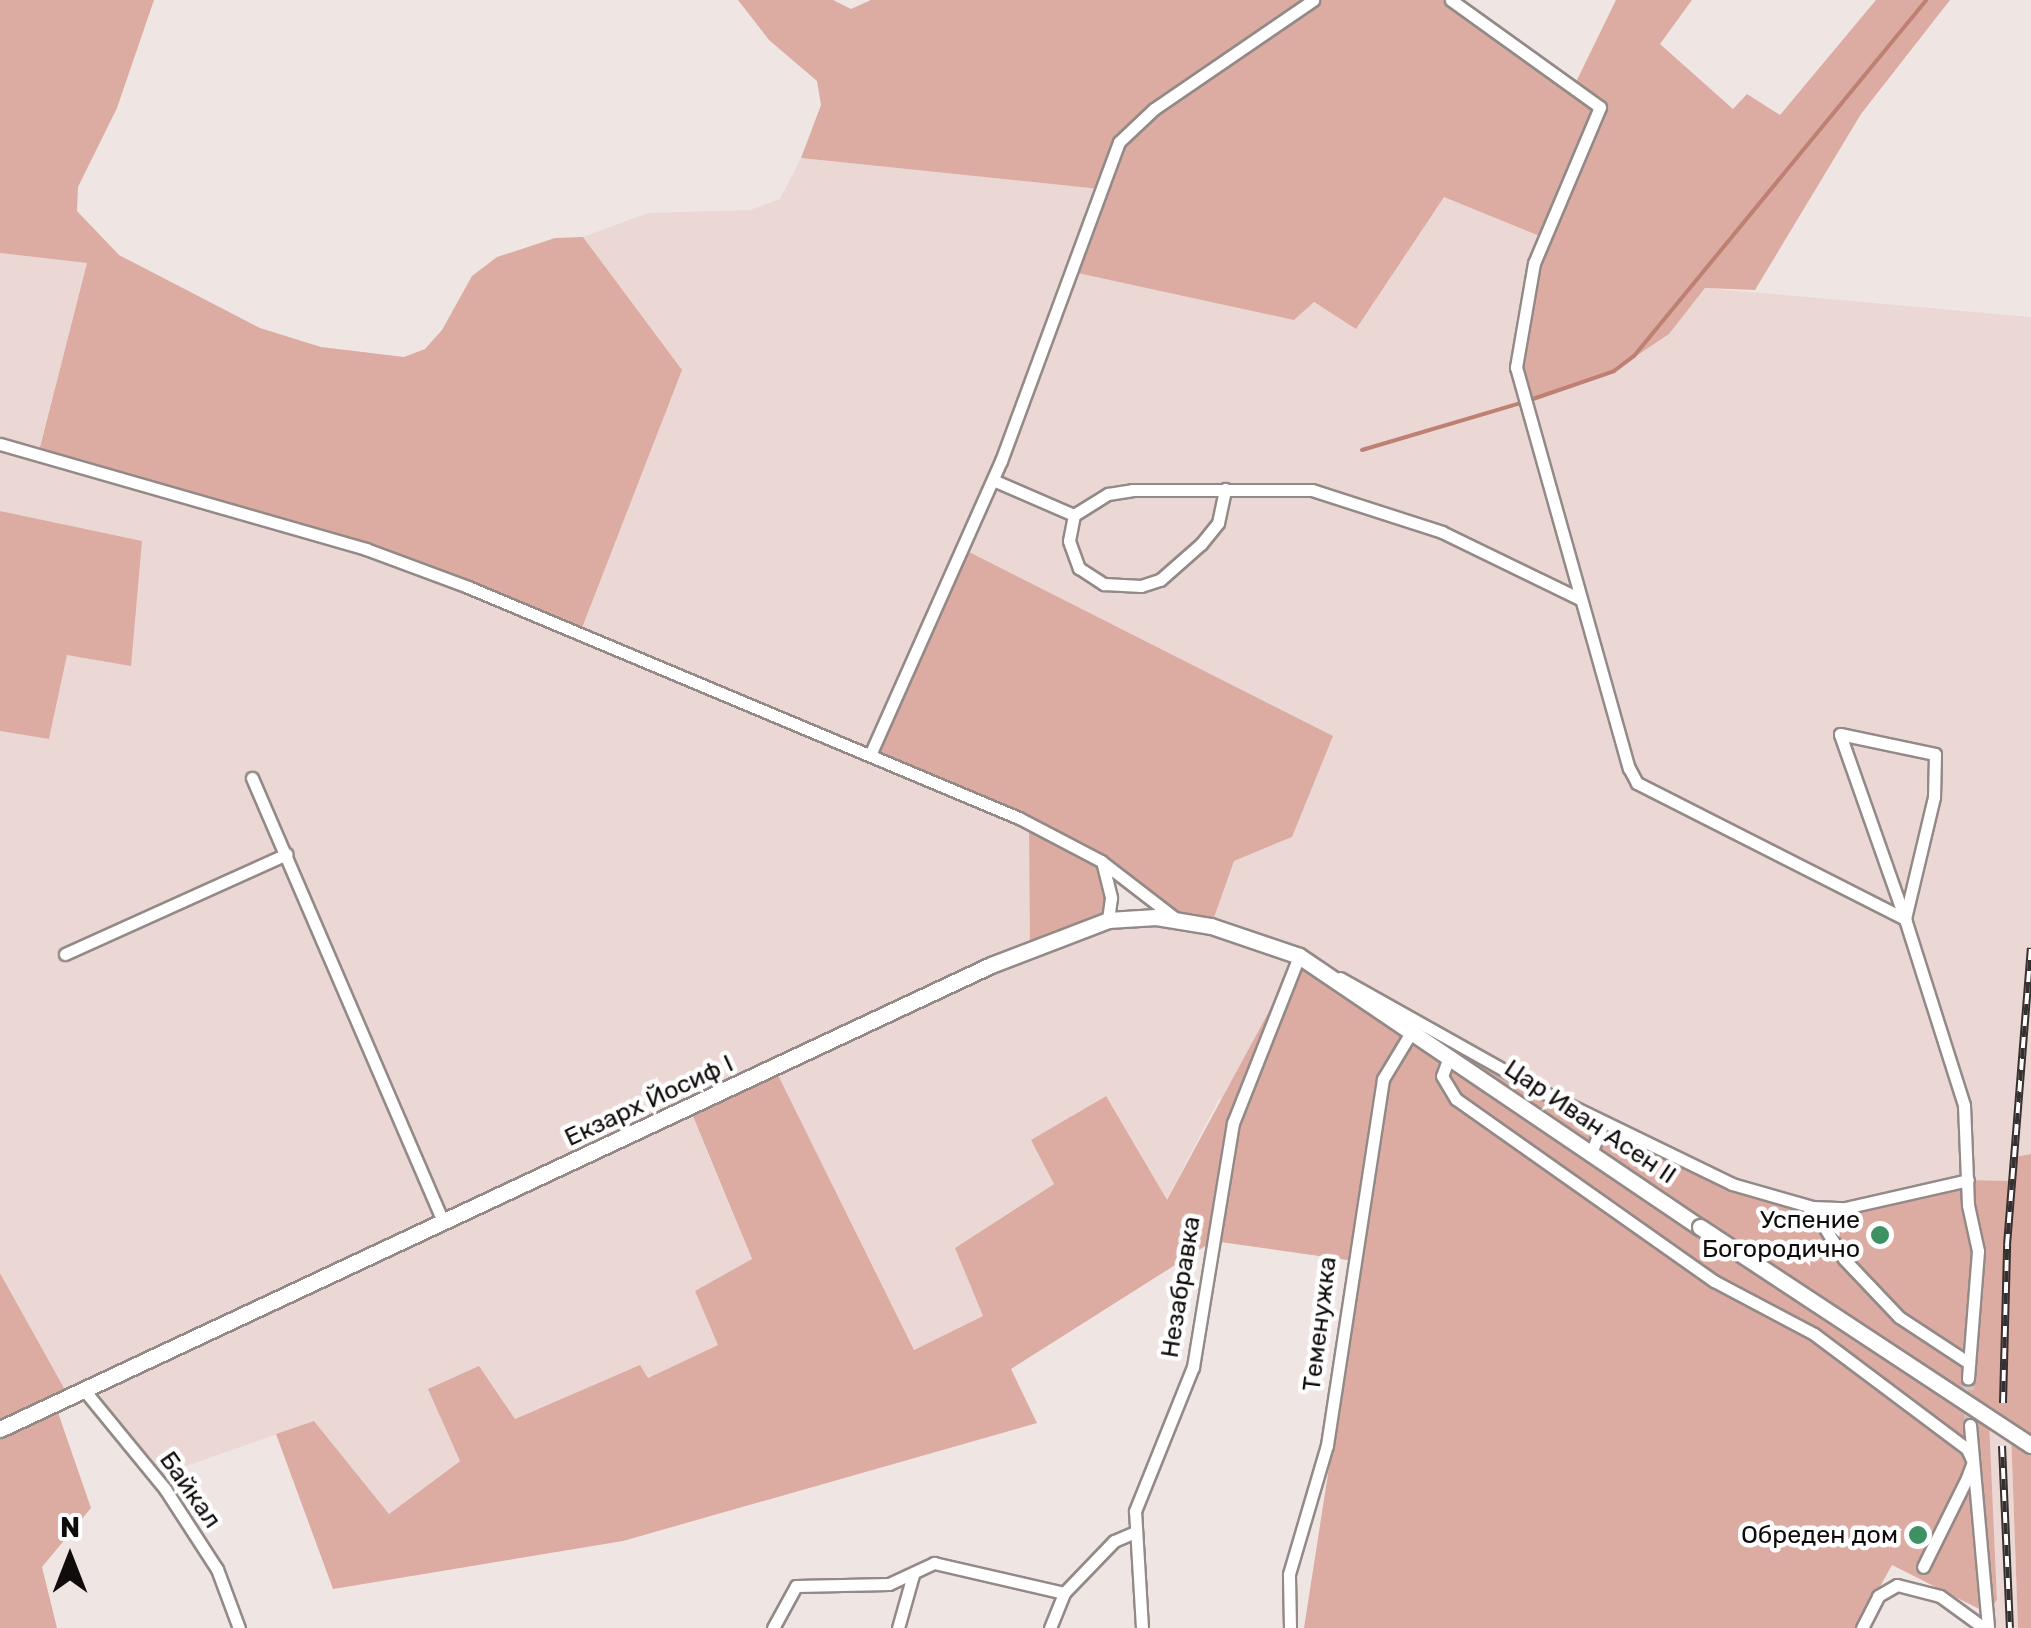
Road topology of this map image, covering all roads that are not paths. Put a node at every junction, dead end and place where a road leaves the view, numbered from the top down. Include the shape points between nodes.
1 (1312, 0) edge
2 (1451, 0) edge
3 (0, 444) edge
4 (993, 480) junction
5 (1225, 489) junction
6 (1074, 515) junction
7 (1580, 599) junction
8 (870, 755) junction
9 (252, 778) dead end
10 (286, 854) junction
11 (1101, 861) junction
12 (1906, 919) junction
13 (1108, 920) junction
14 (1178, 920) junction
15 (65, 954) dead end
16 (1298, 956) junction
17 (1331, 974) junction
18 (1417, 1034) junction
19 (1449, 1057) junction
20 (1603, 1124) junction
21 (1591, 1154) junction
22 (1968, 1180) junction
23 (1812, 1208) junction
24 (443, 1222) junction
25 (1969, 1363) junction
26 (1968, 1380) tunnel mouth
27 (84, 1390) junction
28 (1970, 1424) tunnel mouth
29 (0, 1430) edge
30 (2031, 1445) edge
31 (1973, 1462) junction
32 (1134, 1532) junction
33 (1922, 1566) dead end
34 (913, 1575) junction
35 (1064, 1593) junction
36 (239, 1628) edge
37 (772, 1628) edge
38 (898, 1628) edge
39 (1050, 1628) edge
40 (1142, 1628) edge
41 (1290, 1628) edge
42 (1862, 1628) edge
43 (1986, 1628) edge

1 - 4 street via 1154,109 1119,142
2 - 7 street via 1600,107 1534,262 1516,347 1520,386
3 - 8 street via 366,549
4 - 6 street
4 - 8 street
5 - 6 street via 1120,492
5 - 6 street via 1218,523 1200,544 1160,580 1141,586 1104,584 1079,568 1069,540
5 - 7 street via 1312,490 1367,504
7 - 12 street via 1637,783
8 - 11 street via 1020,818
9 - 10 street
10 - 15 street
10 - 24 street
11 - 13 street via 1109,879
11 - 14 street
12 - 12 street via 1934,797 1936,754 1840,734
12 - 22 street via 1964,1105
13 - 14 main road, Екзарх Йосиф I
13 - 24 main road, Екзарх Йосиф I via 1017,953
14 - 16 main road, Екзарх Йосиф I
16 - 17 main road, Екзарх Йосиф I
16 - 32 street, Незабравка via 1233,1124 1192,1367 1166,1444 1140,1492
17 - 18 main road, Екзарх Йосиф I
17 - 20 street, Екзарх Йосиф I
18 - 19 main road, Цар Иван Асен II
18 - 41 street, Теменужка via 1382,1079 1327,1445 1289,1574
19 - 21 main road, Цар Иван Асен II
19 - 31 street via 1442,1076 1456,1099 1714,1281 1823,1340 1954,1436
20 - 21 street
20 - 23 street, Екзарх Йосиф I via 1732,1184
21 - 30 main road, Цар Иван Асен II, bridge
22 - 23 street, Екзарх Йосиф I via 1846,1208
22 - 25 street via 1978,1252
23 - 25 street via 1844,1259 1899,1317
24 - 27 main road, Екзарх Йосиф I
25 - 26 street
27 - 29 main road, Екзарх Йосиф I
27 - 36 street, Байкал via 166,1489 217,1570
28 - 31 street
31 - 33 street
31 - 43 street
32 - 35 street via 1114,1541
32 - 40 street, Незабравка
34 - 35 street via 946,1562
34 - 37 street via 889,1584 796,1586
34 - 38 street
35 - 39 street
42 - 43 street via 1878,1596 1897,1585 1940,1596

